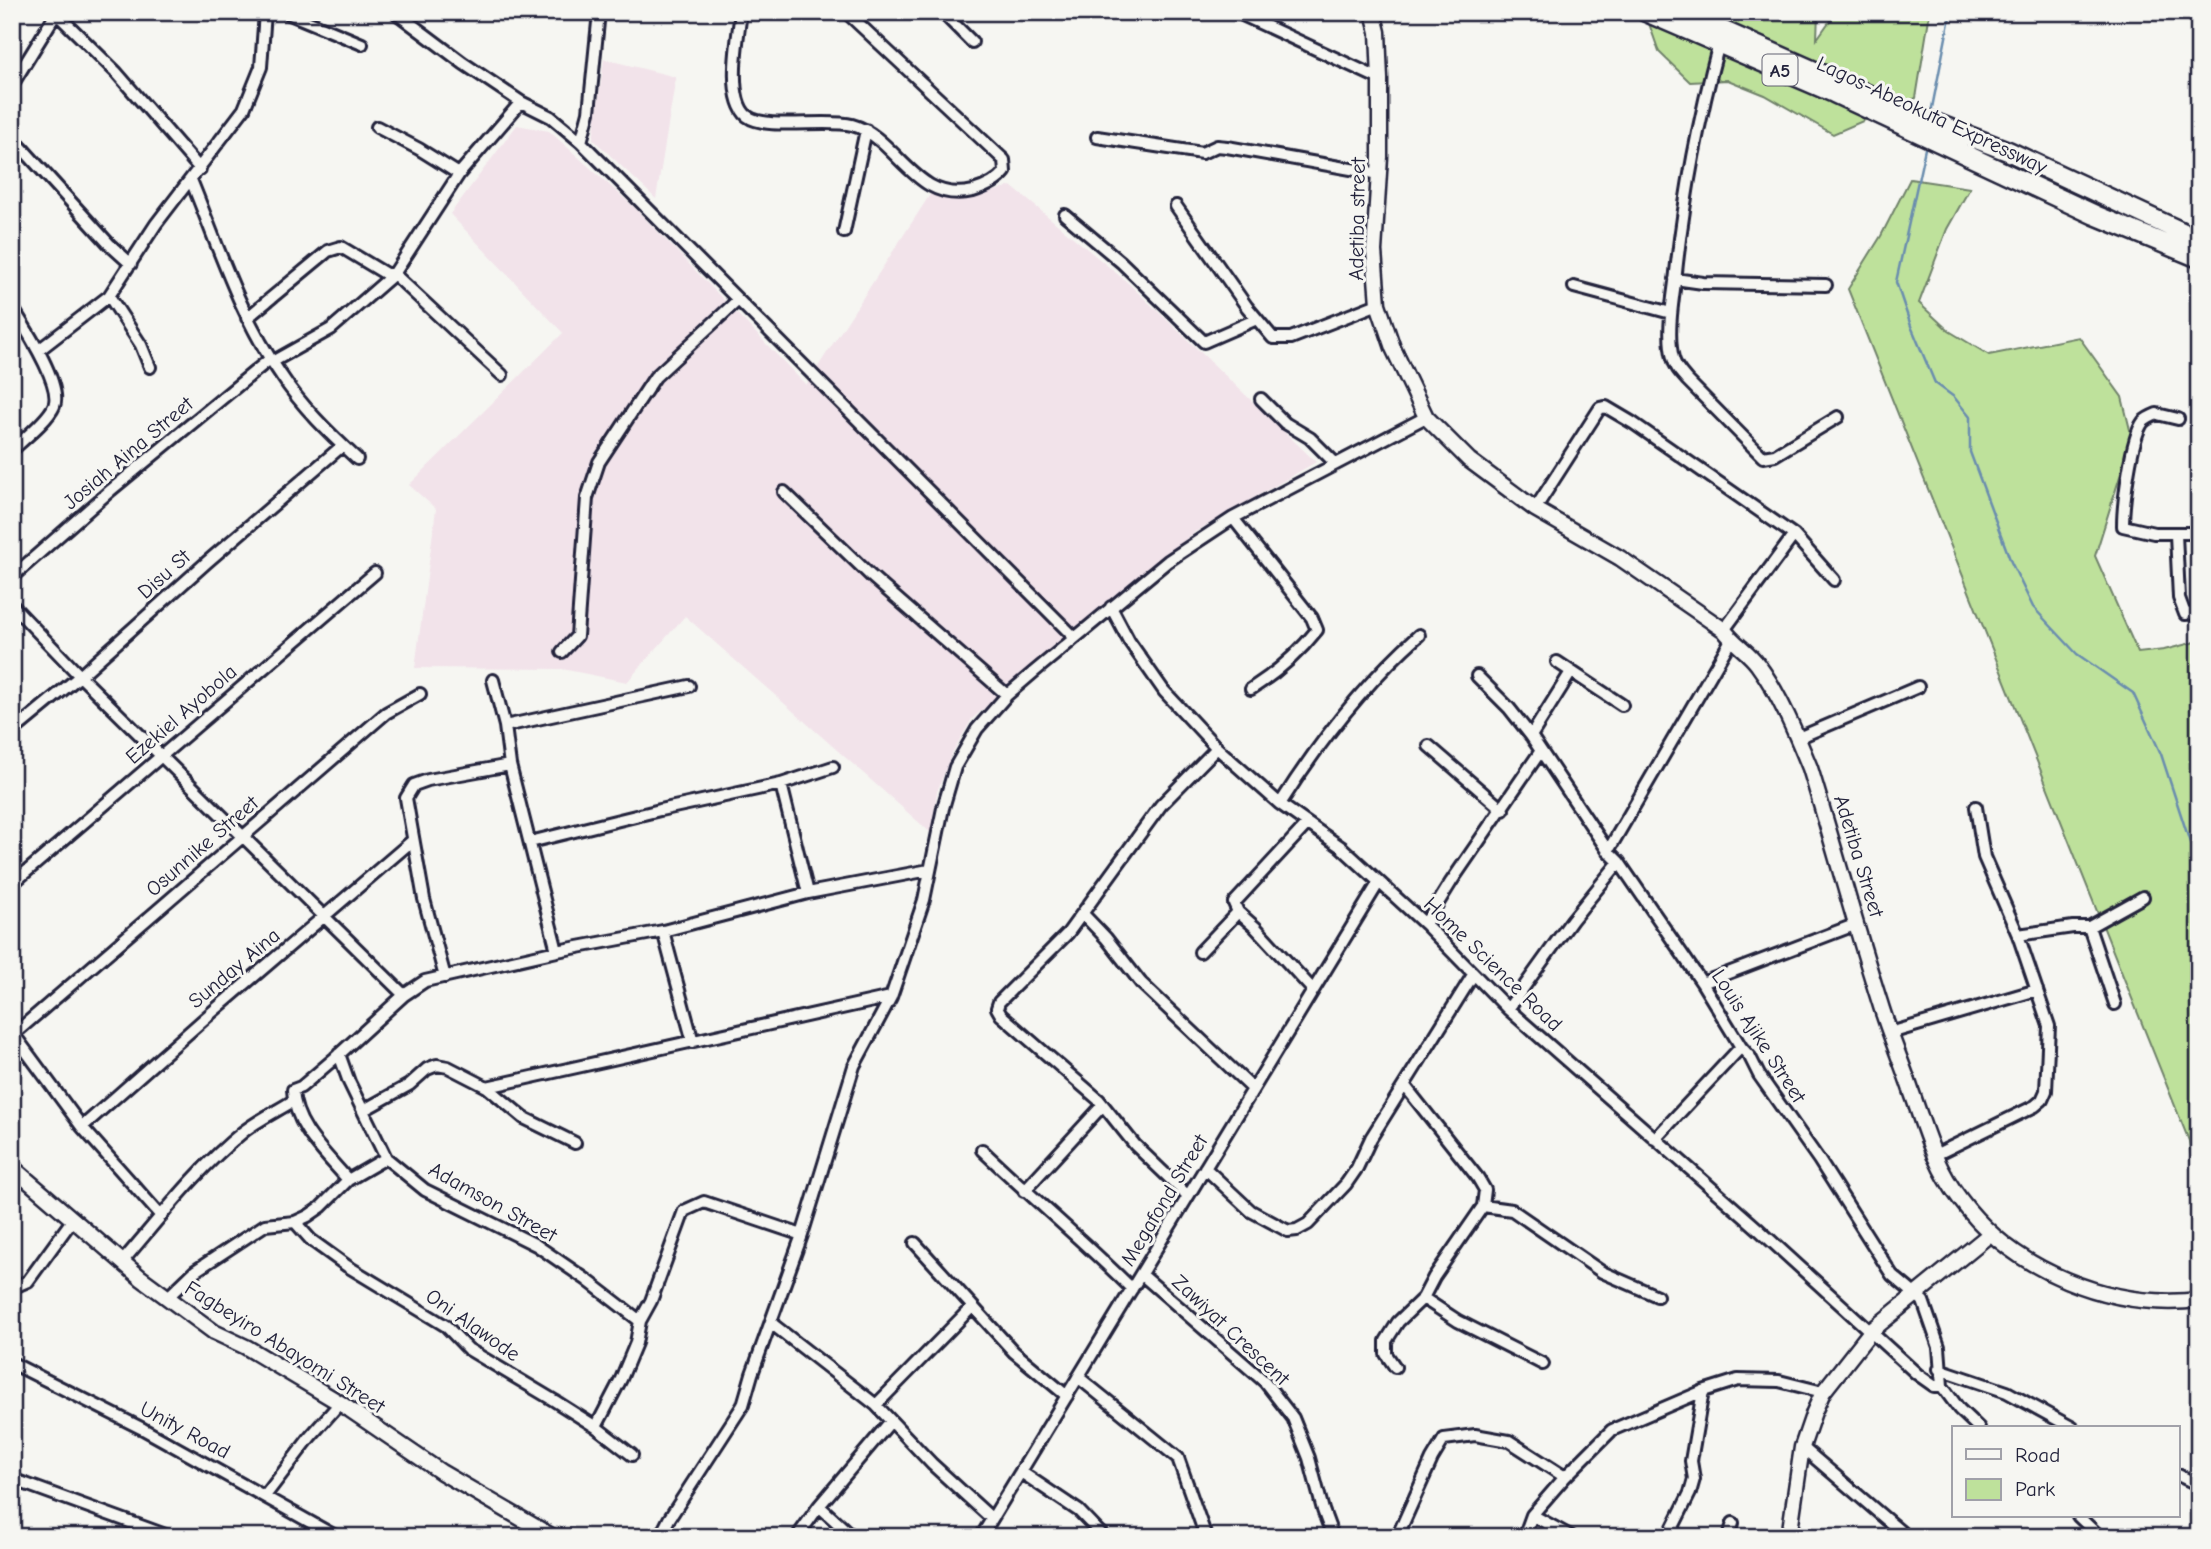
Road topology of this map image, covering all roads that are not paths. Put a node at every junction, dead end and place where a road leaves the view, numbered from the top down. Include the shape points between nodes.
1 (265, 12) edge
2 (285, 12) edge
3 (395, 12) edge
4 (599, 12) edge
5 (741, 12) edge
6 (846, 12) edge
7 (942, 12) edge
8 (1236, 12) edge
9 (1373, 12) edge
10 (1646, 12) edge
11 (1681, 12) edge
12 (56, 13) edge
13 (972, 41) dead end
14 (362, 44) dead end
15 (1719, 44) junction
16 (1380, 79) junction
17 (12, 85) edge
18 (521, 102) junction
19 (1913, 123) junction
20 (377, 127) dead end
21 (866, 130) junction
22 (1097, 137) dead end
23 (12, 138) edge
24 (581, 142) junction
25 (200, 169) junction
26 (459, 174) junction
27 (1379, 174) junction
28 (191, 180) junction
29 (2103, 196) junction
30 (1176, 206) dead end
31 (1065, 215) dead end
32 (2095, 215) junction
33 (844, 232) dead end
34 (2199, 240) edge
35 (2199, 258) edge
36 (131, 264) junction
37 (394, 274) junction
38 (1675, 279) junction
39 (1826, 285) dead end
40 (1574, 286) dead end
41 (109, 296) junction
42 (737, 301) junction
43 (1378, 304) junction
44 (12, 307) edge
45 (1671, 313) junction
46 (247, 318) junction
47 (1257, 319) junction
48 (39, 350) junction
49 (271, 361) junction
50 (150, 367) dead end
51 (502, 375) dead end
52 (1261, 399) dead end
53 (1426, 417) junction
54 (1838, 417) dead end
55 (2178, 419) dead end
56 (342, 446) junction
57 (12, 450) edge
58 (356, 460) dead end
59 (1336, 464) junction
60 (784, 492) dead end
61 (1535, 509) junction
62 (1233, 518) junction
63 (2199, 533) edge
64 (2176, 534) junction
65 (1794, 536) junction
66 (374, 573) dead end
67 (12, 577) edge
68 (1834, 580) dead end
69 (12, 605) edge
70 (1111, 607) junction
71 (2199, 613) edge
72 (1419, 635) dead end
73 (1727, 635) junction
74 (1075, 639) junction
75 (562, 652) dead end
76 (1557, 662) dead end
77 (1571, 673) junction
78 (1477, 676) dead end
79 (80, 677) junction
80 (494, 680) dead end
81 (689, 686) dead end
82 (1918, 687) dead end
83 (1251, 689) dead end
84 (420, 694) dead end
85 (1007, 695) junction
86 (1622, 705) dead end
87 (505, 726) junction
88 (12, 732) edge
89 (1531, 736) junction
90 (1798, 738) junction
91 (1429, 746) dead end
92 (1217, 748) junction
93 (1540, 752) junction
94 (163, 756) junction
95 (510, 765) junction
96 (833, 767) dead end
97 (781, 784) junction
98 (1280, 804) junction
99 (1976, 807) dead end
100 (1503, 810) junction
101 (1307, 824) junction
102 (242, 835) junction
103 (412, 841) junction
104 (530, 842) junction
105 (1608, 851) junction
106 (1619, 862) junction
107 (929, 870) junction
108 (1379, 882) junction
109 (12, 884) edge
110 (808, 893) junction
111 (2143, 897) dead end
112 (1238, 912) junction
113 (1083, 914) junction
114 (324, 916) junction
115 (1426, 924) junction
116 (1857, 924) junction
117 (2089, 927) junction
118 (663, 931) junction
119 (2018, 935) junction
120 (557, 951) junction
121 (1200, 952) dead end
122 (1473, 975) junction
123 (445, 976) junction
124 (1702, 983) junction
125 (1313, 990) junction
126 (2037, 990) junction
127 (404, 995) junction
128 (891, 998) junction
129 (2115, 1004) dead end
130 (1508, 1009) junction
131 (13, 1033) edge
132 (1890, 1033) junction
133 (693, 1042) junction
134 (1741, 1047) junction
135 (340, 1054) junction
136 (1405, 1086) junction
137 (487, 1087) junction
138 (1253, 1089) junction
139 (293, 1101) junction
140 (1103, 1105) junction
141 (364, 1110) junction
142 (82, 1127) junction
143 (1655, 1139) junction
144 (575, 1143) dead end
145 (982, 1150) dead end
146 (1933, 1156) junction
147 (386, 1158) junction
148 (12, 1167) edge
149 (1205, 1167) junction
150 (348, 1180) junction
151 (1024, 1191) junction
152 (1188, 1196) junction
153 (1483, 1206) junction
154 (161, 1216) junction
155 (73, 1219) junction
156 (295, 1222) junction
157 (1990, 1234) junction
158 (802, 1235) junction
159 (915, 1243) dead end
160 (122, 1262) junction
161 (1141, 1274) junction
162 (12, 1288) edge
163 (1132, 1289) junction
164 (1914, 1294) junction
165 (1657, 1296) dead end
166 (167, 1298) junction
167 (1423, 1298) junction
168 (2199, 1300) edge
169 (972, 1307) junction
170 (640, 1321) junction
171 (771, 1323) junction
172 (1871, 1331) junction
173 (12, 1363) edge
174 (1543, 1364) dead end
175 (1395, 1367) dead end
176 (1939, 1368) junction
177 (1078, 1377) junction
178 (1942, 1386) junction
179 (1703, 1391) junction
180 (1824, 1392) junction
181 (1067, 1396) junction
182 (340, 1403) junction
183 (876, 1405) junction
184 (891, 1421) junction
185 (1977, 1426) edge
186 (2069, 1426) edge
187 (596, 1427) junction
188 (1802, 1447) junction
189 (632, 1455) dead end
190 (1021, 1472) junction
191 (2180, 1476) edge
192 (1565, 1477) junction
193 (12, 1479) edge
194 (2199, 1485) edge
195 (265, 1496) junction
196 (819, 1506) junction
197 (1532, 1515) junction
198 (991, 1518) junction
199 (2080, 1518) edge
200 (1733, 1523) dead end
201 (171, 1537) edge
202 (337, 1537) edge
203 (553, 1537) edge
204 (660, 1537) edge
205 (797, 1537) edge
206 (853, 1537) edge
207 (981, 1537) edge
208 (1104, 1537) edge
209 (1206, 1537) edge
210 (1333, 1537) edge
211 (1397, 1537) edge
212 (1524, 1537) edge
213 (1572, 1537) edge
214 (1668, 1537) edge
215 (1729, 1537) edge
216 (1789, 1537) edge
217 (1907, 1537) edge
218 (2100, 1537) edge

1 - 25 street via 261,66 244,109
2 - 14 street
3 - 18 street
4 - 24 street via 591,101
5 - 21 street via 734,65 739,106 748,116 762,123 850,124
6 - 21 street via 1004,160 1005,172 998,180 965,193 939,191
7 - 13 street
8 - 16 street
9 - 16 street, Adetiba street
10 - 15 highway, Lagos-Abeokuta Expressway / A5
11 - 19 highway, Lagos-Abeokuta Expressway / A5
12 - 17 street
12 - 25 street via 116,72
15 - 19 highway, Lagos-Abeokuta Expressway / A5
15 - 38 street via 1700,118
16 - 27 street, Adetiba street
18 - 24 street via 551,117
18 - 26 street, Josiah Aina Street
19 - 29 highway, Lagos-Abeokuta Expressway / A5 via 1947,127
19 - 32 highway, Lagos-Abeokuta Expressway / A5 via 1943,145
20 - 26 street
21 - 33 street
22 - 27 street via 1202,153 1227,147
23 - 36 street
24 - 42 street
25 - 28 street
26 - 37 street, Josiah Aina Street
27 - 43 street, Adetiba street via 1374,251
28 - 36 street
28 - 46 street
29 - 32 highway
29 - 34 highway, Lagos-Abeokuta Expressway / A5
30 - 47 street
31 - 47 street via 1203,342
32 - 35 highway, Lagos-Abeokuta Expressway / A5
36 - 41 street
37 - 46 street via 386,275 336,247
37 - 49 street, Josiah Aina Street via 331,329
37 - 51 street
38 - 39 street
38 - 45 street
40 - 45 street
41 - 48 street
41 - 50 street
42 - 74 street
42 - 75 street via 656,377 599,462 587,498 577,636
43 - 47 street via 1291,338 1273,338
43 - 53 street, Adetiba street
44 - 48 street
45 - 54 street via 1676,368 1763,457
46 - 49 street
48 - 57 street via 55,404
49 - 56 street
49 - 67 street, Josiah Aina Street
52 - 59 street
53 - 59 street
53 - 61 street, Adetiba Street via 1469,460
55 - 64 street via 2157,414 2140,428 2123,526
56 - 58 street
56 - 79 street, Disu St
59 - 62 street
60 - 85 street via 871,576
61 - 65 street via 1600,408 1606,407
61 - 73 street, Adetiba Street via 1640,571
62 - 70 street
62 - 83 street via 1317,630 1280,669
63 - 64 street
64 - 71 street via 2179,598 2185,614
65 - 68 street
65 - 73 street
66 - 94 street, Ezekiel Ayobola
69 - 79 street
70 - 74 street
70 - 92 street, Home Science Road via 1164,691
72 - 98 street via 1350,706
73 - 90 street, Adetiba Street via 1760,667
73 - 105 street
74 - 85 street
76 - 77 street
77 - 86 street
77 - 89 street
78 - 89 street, Louis Ajike Street
79 - 88 street, Disu St
79 - 94 street
80 - 87 street
81 - 87 street
82 - 90 street
84 - 102 street, Osunnike Street via 386,713
85 - 107 street via 977,729 954,767
87 - 95 street
89 - 93 street, Louis Ajike Street
90 - 116 street, Adetiba Street
91 - 100 street
92 - 98 street, Home Science Road
92 - 113 street via 1161,804
93 - 100 street
93 - 105 street, Louis Ajike Street
94 - 102 street
94 - 109 street, Ezekiel Ayobola
95 - 103 street via 414,785 405,798
95 - 104 street
96 - 97 street
97 - 104 street
97 - 110 street
98 - 101 street, Home Science Road
99 - 119 street via 1984,857
100 - 115 street
101 - 108 street, Home Science Road
101 - 112 street via 1238,895 1234,902
102 - 114 street
102 - 131 street, Osunnike Street
103 - 114 street, Sunday Aina
103 - 123 street
104 - 120 street
105 - 106 street, Louis Ajike Street
106 - 124 street, Louis Ajike Street
106 - 130 street
107 - 110 street
107 - 128 street via 924,900
108 - 115 street, Home Science Road
108 - 125 street, Megafond Street
110 - 118 street
111 - 117 street
112 - 121 street
112 - 125 street
113 - 138 street via 1140,983
113 - 140 street via 997,1008
114 - 127 street
114 - 142 street, Sunday Aina
115 - 122 street, Home Science Road
116 - 124 street
116 - 132 street, Adetiba Street
117 - 119 street
117 - 129 street
118 - 120 street
118 - 133 street
119 - 126 street
120 - 123 street
122 - 130 street, Home Science Road
122 - 136 street
123 - 127 street via 425,981
124 - 134 street, Louis Ajike Street
125 - 138 street, Megafond Street
126 - 132 street
126 - 146 street via 2049,1026 2042,1100
127 - 135 street
128 - 133 street
128 - 158 street via 854,1066
130 - 143 street, Home Science Road
131 - 142 street
132 - 146 street, Adetiba Street
133 - 137 street
134 - 143 street
134 - 164 street, Louis Ajike Street via 1892,1275
135 - 139 street via 293,1090
135 - 141 street, Adamson Street
136 - 149 street via 1346,1184 1297,1230 1288,1231 1251,1211
136 - 153 street via 1478,1178 1485,1190
137 - 141 street via 437,1065
137 - 144 street via 524,1118
138 - 149 street, Megafond Street
139 - 150 street via 310,1135
139 - 154 street via 226,1146
140 - 151 street
140 - 152 street via 1135,1145
141 - 147 street, Adamson Street
142 - 154 street
143 - 172 street, Home Science Road
145 - 151 street
146 - 157 street, Adetiba Street via 1959,1199
147 - 150 street
147 - 170 street, Adamson Street via 425,1190 536,1245
148 - 155 street, Fagbeyiro Abayomi Street
149 - 152 street, Megafond Street
150 - 156 street via 321,1207
151 - 163 street
152 - 161 street, Megafond Street
153 - 165 street via 1512,1210 1602,1272
153 - 167 street
154 - 160 street
155 - 160 street, Fagbeyiro Abayomi Street
155 - 162 street via 28,1281
156 - 166 street via 265,1225 195,1271
156 - 187 street, Oni Alawode via 346,1266 446,1326 468,1349
157 - 164 street
157 - 168 street, Adetiba Street via 2039,1268 2084,1287 2146,1301
158 - 170 street via 704,1202 694,1205 684,1211
158 - 171 street
159 - 169 street
160 - 166 street, Fagbeyiro Abayomi Street
161 - 163 street, Megafond Street
161 - 210 street, Zawiyat Crescent via 1265,1382 1293,1418
163 - 177 street, Megafond Street
164 - 172 street
164 - 176 street, Louis Ajike Street via 1928,1313 1939,1347
166 - 182 street, Fagbeyiro Abayomi Street via 214,1332
167 - 174 street
167 - 175 street via 1386,1341 1386,1354
169 - 181 street via 1014,1352
169 - 183 street
170 - 187 street via 636,1343
171 - 183 street
171 - 204 street via 743,1405
172 - 178 street, Home Science Road via 1917,1374
172 - 180 street
173 - 195 street, Unity Road
176 - 178 street, Louis Ajike Street
176 - 186 street via 2007,1392
177 - 181 street, Megafond Street
177 - 209 street via 1178,1458
178 - 185 street, Louis Ajike Street
179 - 180 street via 1749,1380 1779,1381
179 - 192 street via 1612,1430
179 - 214 street via 1691,1461 1694,1479
180 - 188 street
181 - 190 street, Megafond Street
182 - 195 street
182 - 203 street, Fagbeyiro Abayomi Street via 441,1472
183 - 184 street
184 - 196 street
184 - 198 street
187 - 189 street, Oni Alawode
188 - 216 street
188 - 217 street
190 - 198 street, Megafond Street
190 - 208 street via 1079,1511
191 - 194 street
192 - 197 street
192 - 211 street via 1509,1441 1475,1435 1444,1439
193 - 201 street
195 - 202 street, Unity Road
196 - 205 street
196 - 206 street
197 - 212 street
197 - 213 street
198 - 207 street, Megafond Street
199 - 218 street
200 - 215 street

